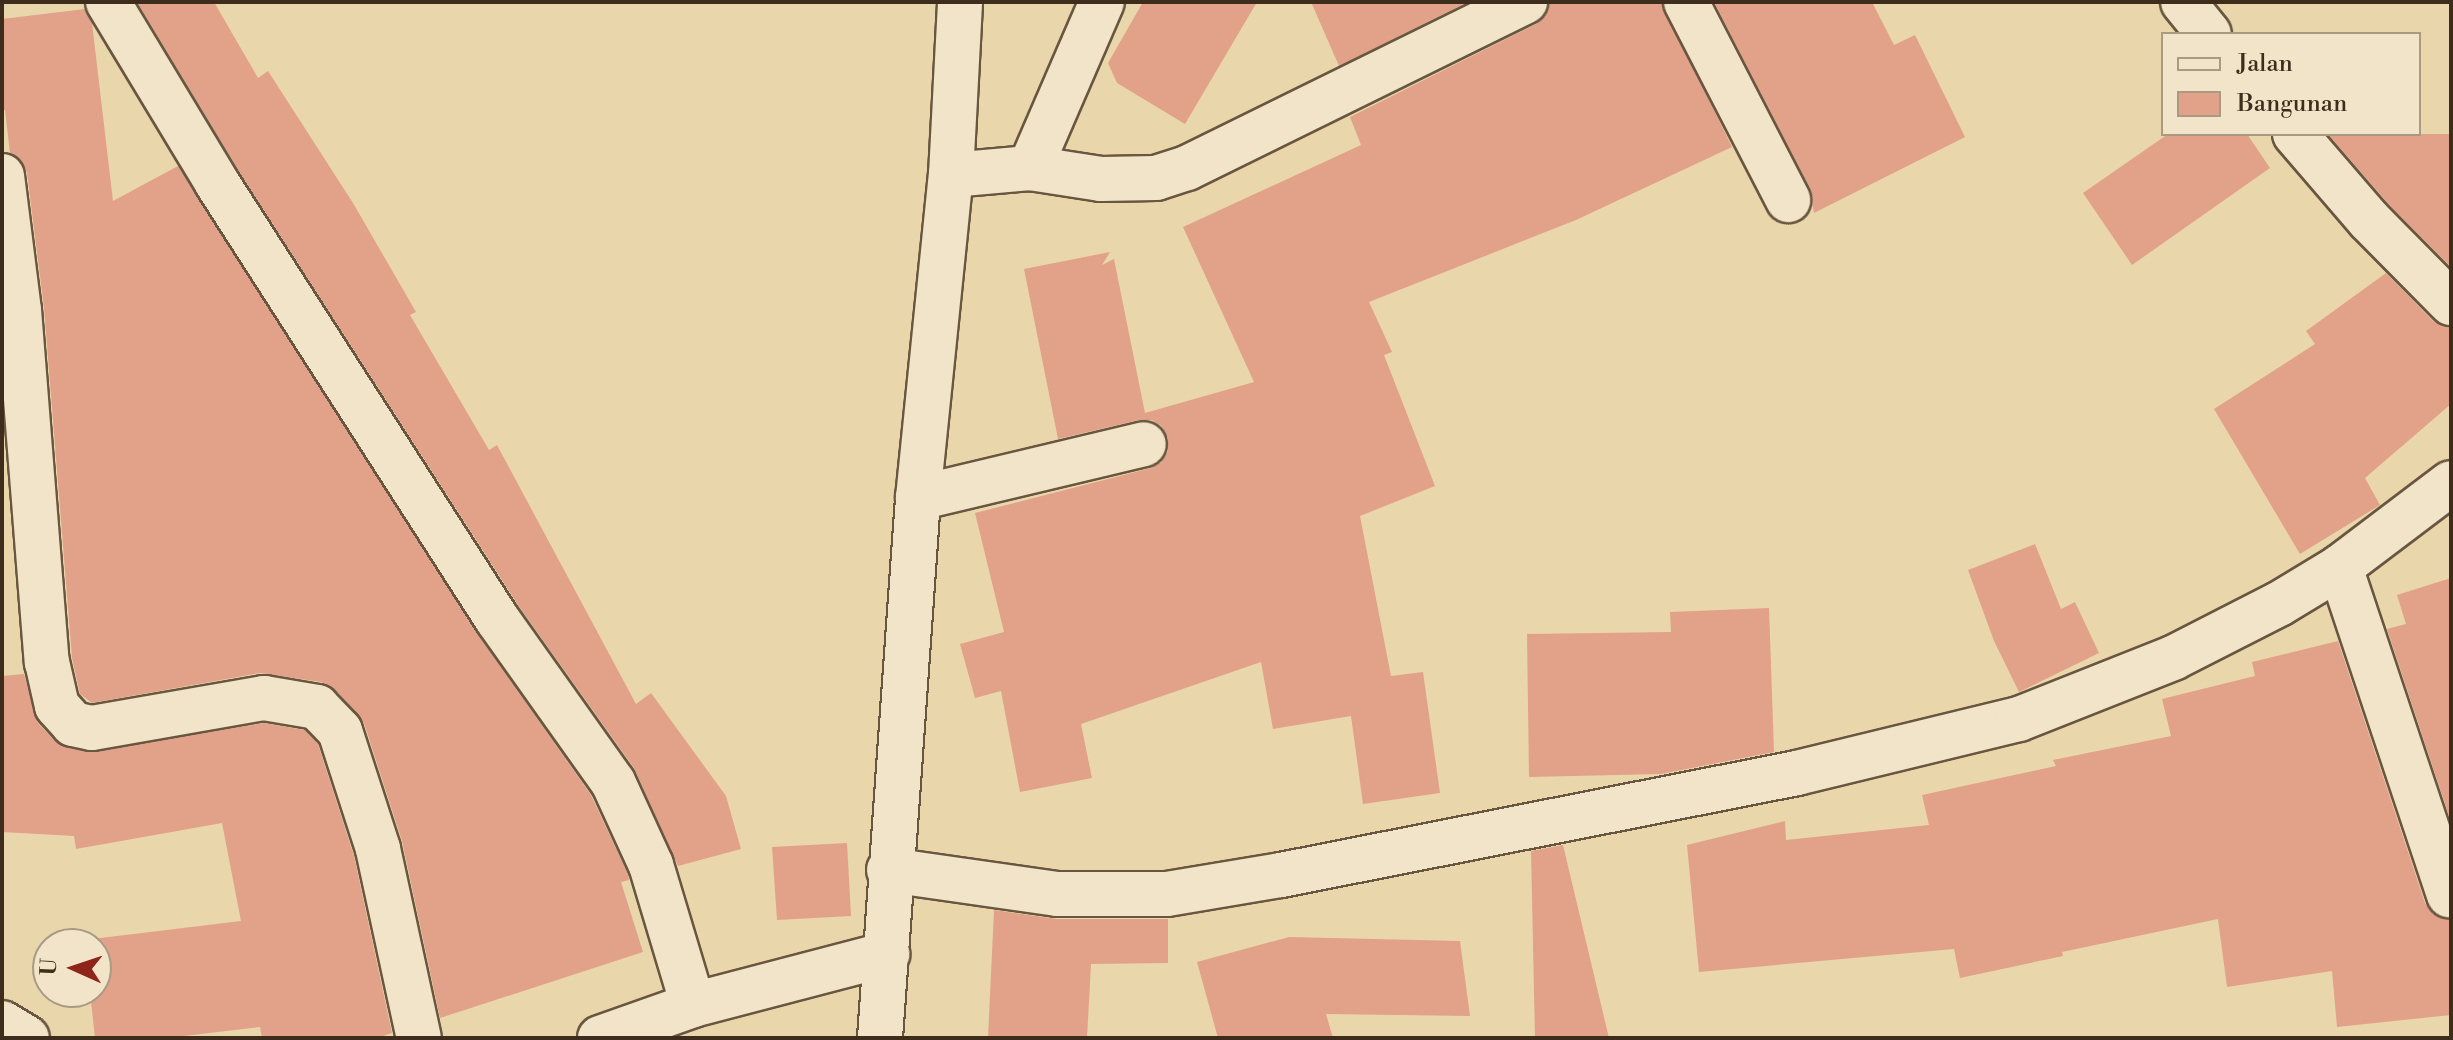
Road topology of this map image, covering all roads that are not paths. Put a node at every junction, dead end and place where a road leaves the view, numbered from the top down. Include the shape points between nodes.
1 (108, 2) edge
2 (960, 2) edge
3 (1102, 2) edge
4 (1525, 2) edge
5 (1686, 2) edge
6 (2183, 2) edge
7 (2207, 32) edge
8 (2297, 136) edge
9 (1030, 168) junction
10 (951, 175) junction
11 (2, 176) edge
12 (1788, 200) dead end
13 (2451, 303) edge
14 (1144, 444) dead end
15 (2451, 483) edge
16 (918, 498) junction
17 (2340, 567) junction
18 (889, 870) junction
19 (2449, 895) edge
20 (887, 954) junction
21 (693, 1005) junction
22 (2, 1023) edge
23 (27, 1038) edge
24 (419, 1038) edge
25 (600, 1038) edge
26 (880, 1038) edge

1 - 21 street via 217,183 497,619 613,782 651,865
2 - 10 street
3 - 9 street
4 - 9 street via 1187,168 1156,178 1101,179
5 - 12 street
6 - 7 street
8 - 13 street
9 - 10 street
10 - 16 street
11 - 24 street via 19,310 47,662 57,706 73,724 92,728 264,698 317,707 340,731 378,849
14 - 16 street
15 - 17 street
16 - 18 street
17 - 18 street via 2173,658 2019,719 1797,773 1167,894 1057,894
17 - 19 street
18 - 20 street
20 - 21 street
20 - 26 street
21 - 25 street
22 - 23 street

